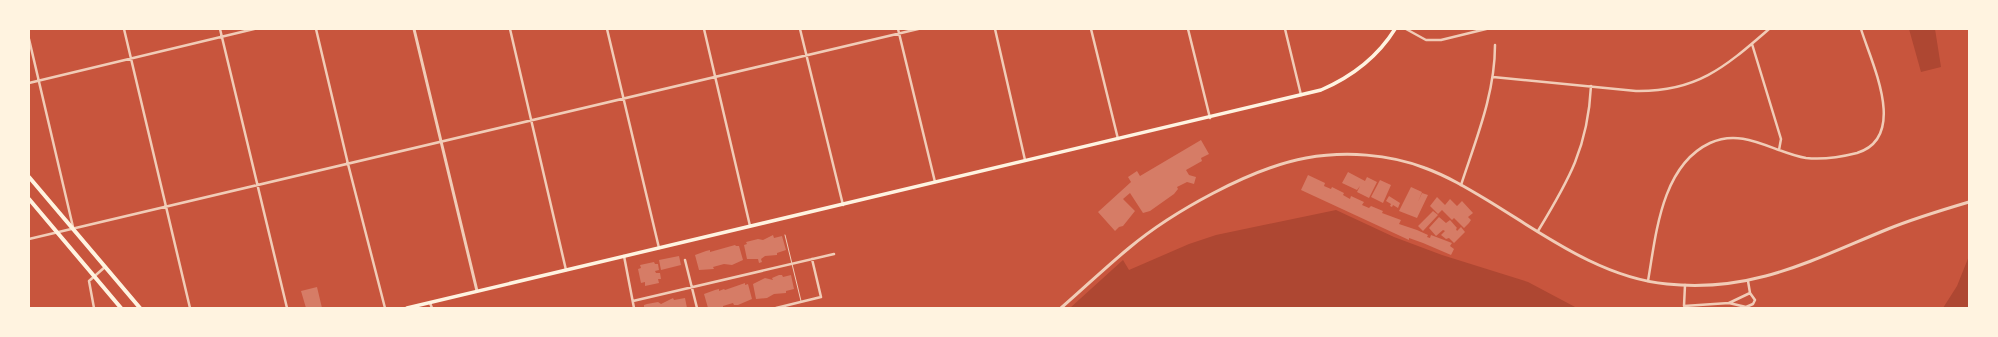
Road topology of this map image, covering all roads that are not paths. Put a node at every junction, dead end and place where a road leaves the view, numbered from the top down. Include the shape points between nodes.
1 (124, 29) edge
2 (220, 29) edge
3 (254, 29) edge
4 (316, 29) edge
5 (414, 29) edge
6 (510, 29) edge
7 (606, 29) edge
8 (704, 29) edge
9 (800, 29) edge
10 (898, 29) edge
11 (918, 29) edge
12 (995, 29) edge
13 (1090, 29) edge
14 (1188, 29) edge
15 (1285, 29) edge
16 (1395, 29) edge
17 (1406, 29) edge
18 (1486, 29) edge
19 (1769, 29) edge
20 (1860, 29) edge
21 (899, 33) junction
22 (222, 37) junction
23 (29, 39) edge
24 (1752, 44) junction
25 (1495, 46) dead end
26 (806, 55) junction
27 (131, 58) junction
28 (715, 77) junction
29 (1493, 77) junction
30 (39, 80) junction
31 (29, 82) edge
32 (1591, 86) junction
33 (1301, 96) junction
34 (623, 99) junction
35 (1210, 118) junction
36 (531, 120) junction
37 (1118, 139) junction
38 (440, 142) junction
39 (1779, 150) junction
40 (1025, 160) junction
41 (348, 164) junction
42 (29, 178) edge
43 (935, 182) junction
44 (257, 185) junction
45 (1461, 185) junction
46 (29, 199) edge
47 (1969, 202) edge
48 (842, 205) junction
49 (166, 207) junction
50 (750, 226) junction
51 (73, 230) junction
52 (1538, 231) junction
53 (57, 233) junction
54 (785, 235) dead end
55 (29, 239) edge
56 (660, 248) junction
57 (834, 254) dead end
58 (624, 256) junction
59 (812, 259) junction
60 (685, 260) dead end
61 (792, 264) junction
62 (105, 267) junction
63 (566, 270) junction
64 (94, 276) junction
65 (1648, 281) junction
66 (1748, 282) junction
67 (1685, 286) junction
68 (692, 288) junction
69 (477, 291) junction
70 (1750, 293) junction
71 (1740, 299) junction
72 (633, 301) junction
73 (430, 302) junction
74 (801, 302) junction
75 (1729, 303) junction
76 (1740, 306) junction
77 (94, 308) edge
78 (121, 308) edge
79 (140, 308) edge
80 (190, 308) edge
81 (287, 308) edge
82 (385, 308) edge
83 (407, 308) edge
84 (432, 308) edge
85 (634, 308) edge
86 (697, 308) edge
87 (776, 308) edge
88 (1061, 308) edge

1 - 27 street
2 - 22 street
3 - 22 street
4 - 41 street
5 - 38 street
6 - 36 street
7 - 34 street
8 - 28 street
9 - 26 street
10 - 21 street
11 - 21 street
12 - 40 street
13 - 37 street
14 - 35 street
15 - 33 street
16 - 33 main road via 1381,48 1354,73 1335,84
17 - 18 street via 1426,40 1441,40
19 - 24 street
20 - 39 street via 1884,104 1885,118 1878,135 1863,151 1847,156 1806,158
21 - 26 street
21 - 43 street
22 - 27 street
22 - 44 street
23 - 30 street
24 - 32 street via 1724,68 1689,84 1652,92
24 - 39 street via 1781,139
25 - 29 street
26 - 28 street
26 - 48 street
27 - 30 street
27 - 49 street
28 - 34 street
28 - 50 street
29 - 32 street
29 - 45 street
30 - 31 street
30 - 51 street
32 - 52 street via 1590,112 1581,148 1564,190
33 - 35 main road
34 - 36 street
34 - 56 street
35 - 37 main road
36 - 38 street
36 - 63 street
37 - 40 main road
38 - 41 street
38 - 69 street
39 - 65 street via 1741,138 1710,143 1696,153 1677,176 1662,208
40 - 43 main road
41 - 44 street
41 - 82 street
42 - 51 main road
43 - 48 main road
44 - 49 street
44 - 81 street
45 - 52 street
45 - 88 street via 1423,167 1388,158 1352,155 1315,157 1275,166 1210,195 1155,228
46 - 53 main road
47 - 66 street via 1891,228 1805,264
48 - 50 main road
49 - 51 street
49 - 80 street
50 - 56 main road
51 - 53 street
51 - 62 main road
52 - 65 street via 1605,268
53 - 55 street
53 - 64 main road
54 - 61 lane
56 - 58 main road
57 - 59 street
58 - 63 main road
58 - 72 street
59 - 61 street
59 - 74 street via 821,297
60 - 68 street
61 - 68 street
61 - 74 lane
62 - 64 street
62 - 79 main road
63 - 69 main road
64 - 77 street via 89,281
64 - 78 main road
65 - 67 street
66 - 67 street
66 - 70 street
67 - 75 street via 1684,306
68 - 72 street
68 - 86 street
69 - 73 main road
70 - 71 street
70 - 76 street via 1755,300 1753,304
71 - 75 street
71 - 76 street
72 - 85 street
73 - 83 main road
73 - 84 street
74 - 87 street
75 - 76 street

